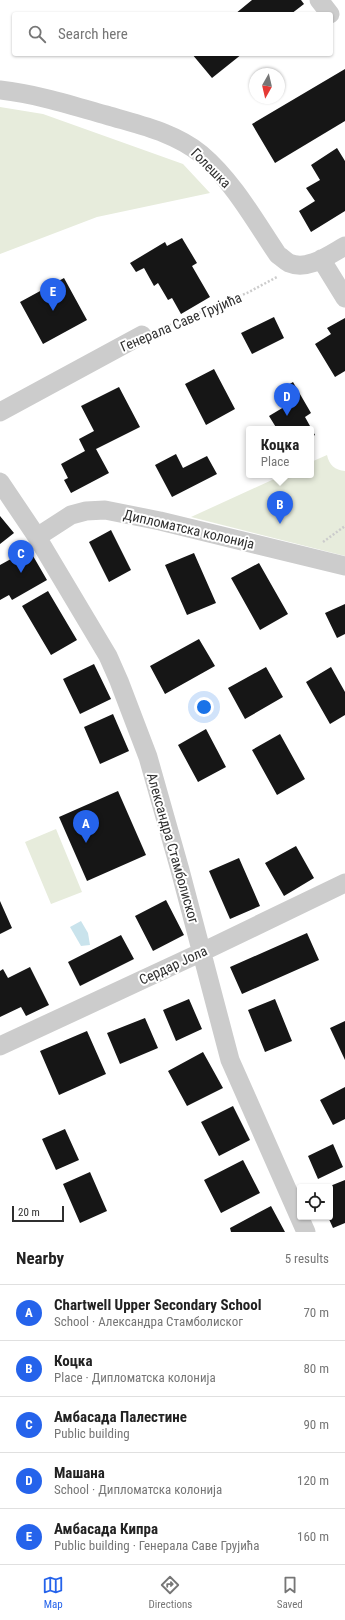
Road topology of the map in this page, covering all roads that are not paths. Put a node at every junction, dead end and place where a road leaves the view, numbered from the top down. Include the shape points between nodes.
1 (319, 0) edge
2 (329, 12) edge
3 (333, 15) edge
4 (345, 19) edge
5 (0, 90) edge
6 (345, 246) edge
7 (321, 259) junction
8 (345, 298) edge
9 (142, 335) road end
10 (0, 412) edge
11 (0, 482) edge
12 (37, 537) junction
13 (345, 566) edge
14 (345, 883) edge
15 (202, 952) junction
16 (0, 1046) edge
17 (306, 1232) edge

1 - 2 street
3 - 4 street
5 - 7 street, Голешка via 35,95 163,132 180,140 213,166 278,255 288,262 297,264
6 - 7 street
7 - 8 street
9 - 10 street, Генерала Саве Грујића
11 - 12 street, Александра Стамболиског
12 - 13 street, Дипломатска колонија via 71,515 105,510 153,519
12 - 15 street, Александра Стамболиског via 108,656 119,681 148,757
14 - 15 street, Сердар Јола
15 - 16 street, Сердар Јола
15 - 17 street, Александра Стамболиског via 230,1060

